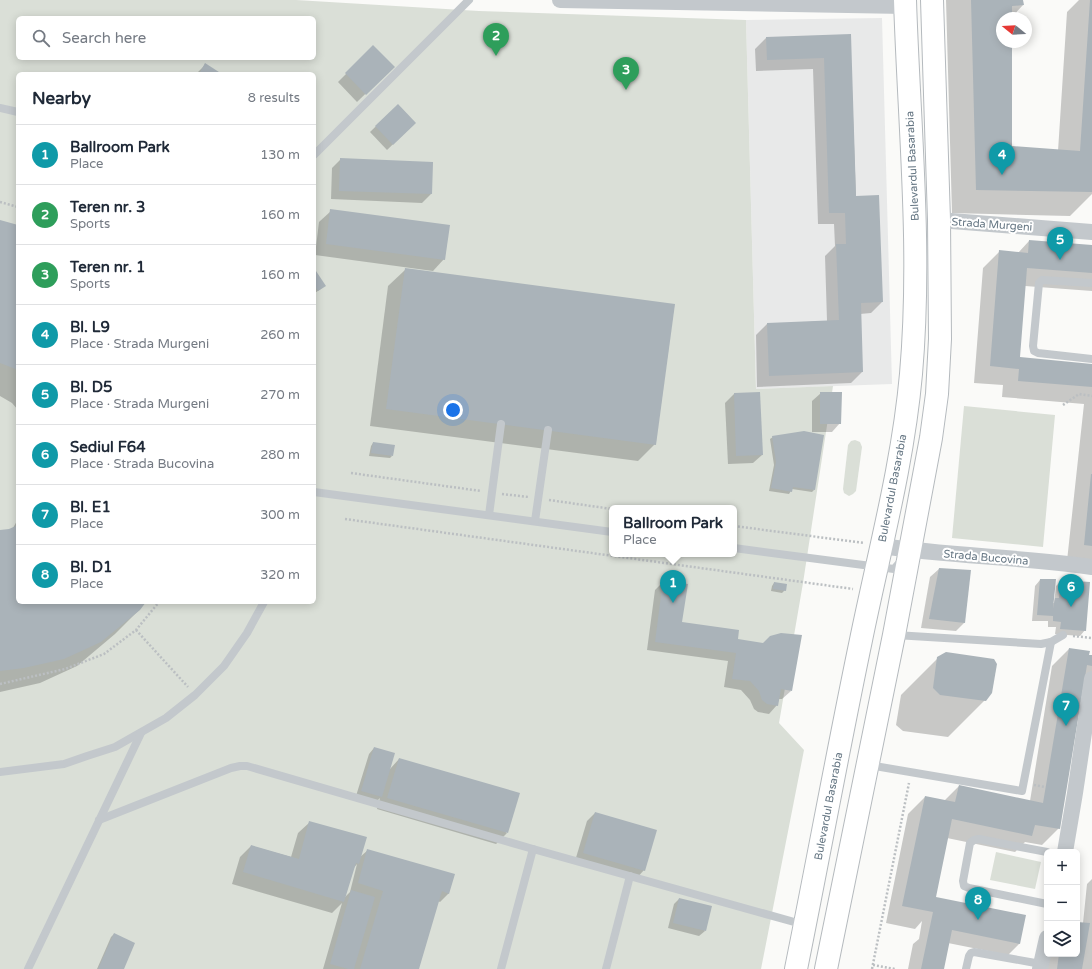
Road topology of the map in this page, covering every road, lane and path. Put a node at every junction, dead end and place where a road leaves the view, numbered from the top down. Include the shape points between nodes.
1 (469, 0) edge
2 (560, 0) edge
3 (932, 0) edge
4 (905, 3) edge
5 (0, 108) edge
6 (16, 112) edge
7 (316, 153) edge
8 (0, 202) edge
9 (16, 206) edge
10 (939, 220) junction
11 (1092, 232) edge
12 (1092, 283) edge
13 (1092, 359) edge
14 (1092, 396) edge
15 (1063, 405) dead end
16 (501, 424) dead end
17 (548, 430) dead end
18 (316, 492) edge
19 (489, 515) junction
20 (344, 519) dead end
21 (535, 521) junction
22 (737, 526) edge
23 (609, 532) edge
24 (881, 546) junction
25 (737, 548) edge
26 (911, 550) junction
27 (609, 556) edge
28 (620, 557) edge
29 (871, 566) junction
30 (1092, 567) edge
31 (157, 604) edge
32 (263, 604) edge
33 (136, 630) junction
34 (894, 635) junction
35 (1063, 635) dead end
36 (1051, 642) junction
37 (1092, 679) edge
38 (0, 684) edge
39 (195, 695) junction
40 (141, 733) junction
41 (868, 765) junction
42 (0, 772) edge
43 (911, 773) junction
44 (100, 820) junction
45 (532, 849) junction
46 (1066, 849) edge
47 (1044, 851) edge
48 (630, 876) junction
49 (1044, 903) edge
50 (805, 925) junction
51 (1044, 952) edge
52 (873, 965) junction
53 (1041, 967) edge
54 (28, 969) edge
55 (501, 969) edge
56 (606, 969) edge
57 (796, 969) edge
58 (826, 969) edge
59 (872, 969) edge
60 (895, 969) edge
61 (966, 969) edge

1 - 7 lane
2 - 4 street
3 - 10 main road
4 - 24 main road, Bulevardul Basarabia via 915,219 913,340 906,412
5 - 6 lane
8 - 9 path
10 - 11 street, Strada Murgeni
10 - 26 main road via 940,339 937,388
12 - 13 lane via 1042,280 1039,283 1033,346 1038,353
14 - 15 path via 1079,394
16 - 19 lane
17 - 21 lane
18 - 19 lane
19 - 21 lane
20 - 27 path
21 - 23 lane
22 - 24 path
24 - 26 street, Strada Bucovina
24 - 29 main road, Bulevardul Basarabia
25 - 29 lane
26 - 29 lane via 894,569
26 - 30 street, Strada Bucovina
26 - 34 main road
28 - 29 path via 859,590
29 - 50 main road, Bulevardul Basarabia
31 - 33 path
32 - 39 lane via 224,666
33 - 38 path via 104,654 65,669
33 - 39 path
34 - 36 lane via 1041,644
34 - 41 main road
35 - 36 lane
36 - 43 lane via 1022,790
37 - 46 street
39 - 40 lane via 166,718
40 - 42 lane via 115,747 64,764
40 - 44 lane
41 - 43 lane
41 - 58 main road
43 - 52 path
44 - 45 lane via 231,768 247,766
44 - 54 lane
45 - 48 lane
45 - 55 lane
47 - 49 lane via 974,840 970,843 963,881 964,886 969,888
48 - 50 lane
48 - 56 lane
50 - 57 main road, Bulevardul Basarabia
51 - 53 street
52 - 59 path
52 - 60 path
53 - 61 lane via 974,952 969,956

